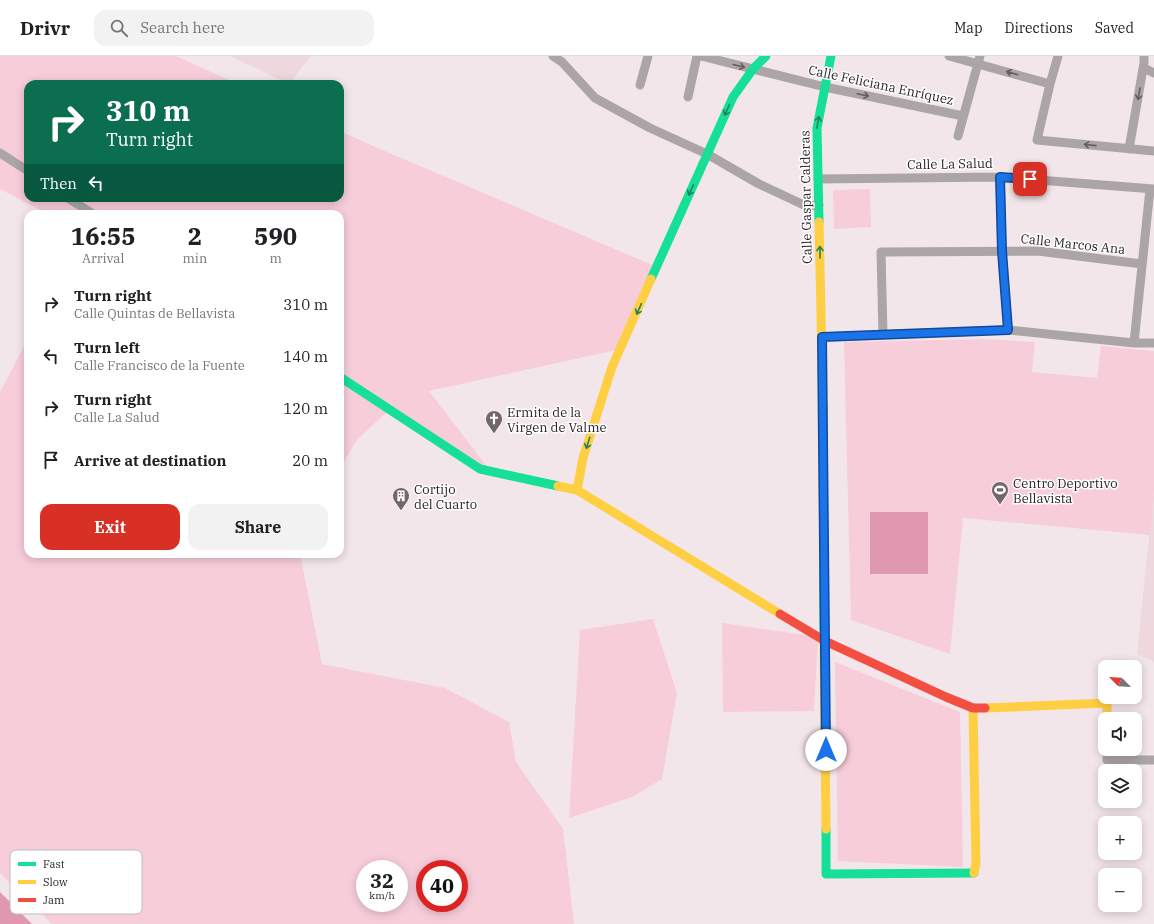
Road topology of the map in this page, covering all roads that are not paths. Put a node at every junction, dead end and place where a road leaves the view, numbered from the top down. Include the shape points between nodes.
1 (553, 56) edge
2 (648, 56) edge
3 (697, 56) edge
4 (701, 56) edge
5 (766, 56) edge
6 (831, 56) edge
7 (949, 56) edge
8 (1058, 56) edge
9 (1144, 56) edge
10 (979, 60) edge
11 (1144, 68) junction
12 (753, 69) junction
13 (1154, 73) edge
14 (1050, 84) junction
15 (640, 85) dead end
16 (825, 87) junction
17 (688, 98) dead end
18 (963, 116) junction
19 (958, 136) dead end
20 (1129, 149) junction
21 (1154, 151) edge
22 (0, 153) edge
23 (707, 154) junction
24 (24, 168) edge
25 (1000, 177) junction
26 (818, 179) junction
27 (1152, 189) edge
28 (74, 202) edge
29 (819, 205) junction
30 (87, 210) edge
31 (1002, 251) junction
32 (1142, 264) junction
33 (1008, 330) junction
34 (883, 334) junction
35 (822, 337) junction
36 (1134, 343) junction
37 (1154, 343) edge
38 (344, 379) edge
39 (577, 490) junction
40 (825, 641) junction
41 (973, 708) junction
42 (1107, 712) edge
43 (1108, 756) edge
44 (1154, 760) edge

1 - 23 street via 562,62 595,98 650,128
2 - 15 street
3 - 17 street
4 -> 12 street, Calle Feliciana Enríquez
5 - 12 street
6 - 16 street, Calle Gaspar Calderas
7 - 10 street
8 - 14 street
9 - 11 street
14 -> 10 street
10 - 18 street
11 - 13 street
11 -> 20 street
12 - 16 street, Calle Feliciana Enríquez
12 -> 23 street via 733,97
20 -> 14 street via 1037,140
16 -> 18 street, Calle Feliciana Enríquez
26 -> 16 street, Calle Gaspar Calderas via 817,128
18 - 19 street
20 - 21 street
22 - 24 street
23 - 29 street via 759,184 806,206
23 -> 39 street via 612,368 583,458
25 - 26 street, Calle La Salud
25 - 27 street, Calle La Salud
25 - 31 street
26 - 29 street, Calle Gaspar Calderas
27 - 32 street
28 - 30 street
35 -> 29 street, Calle Gaspar Calderas
31 - 32 street, Calle Marcos Ana via 1038,251
31 - 33 street
31 - 34 street, Calle Marcos Ana via 881,252
32 - 36 street
33 - 34 street
33 - 36 street
34 - 35 street
35 - 40 street, Calle Gaspar Calderas
36 - 37 street
38 - 39 street via 480,469
39 - 40 street
40 - 41 street
40 - 41 street, Calle Gaspar Calderas via 826,874 974,873 976,864
41 - 42 street via 1107,703
43 - 44 street via 1108,760

